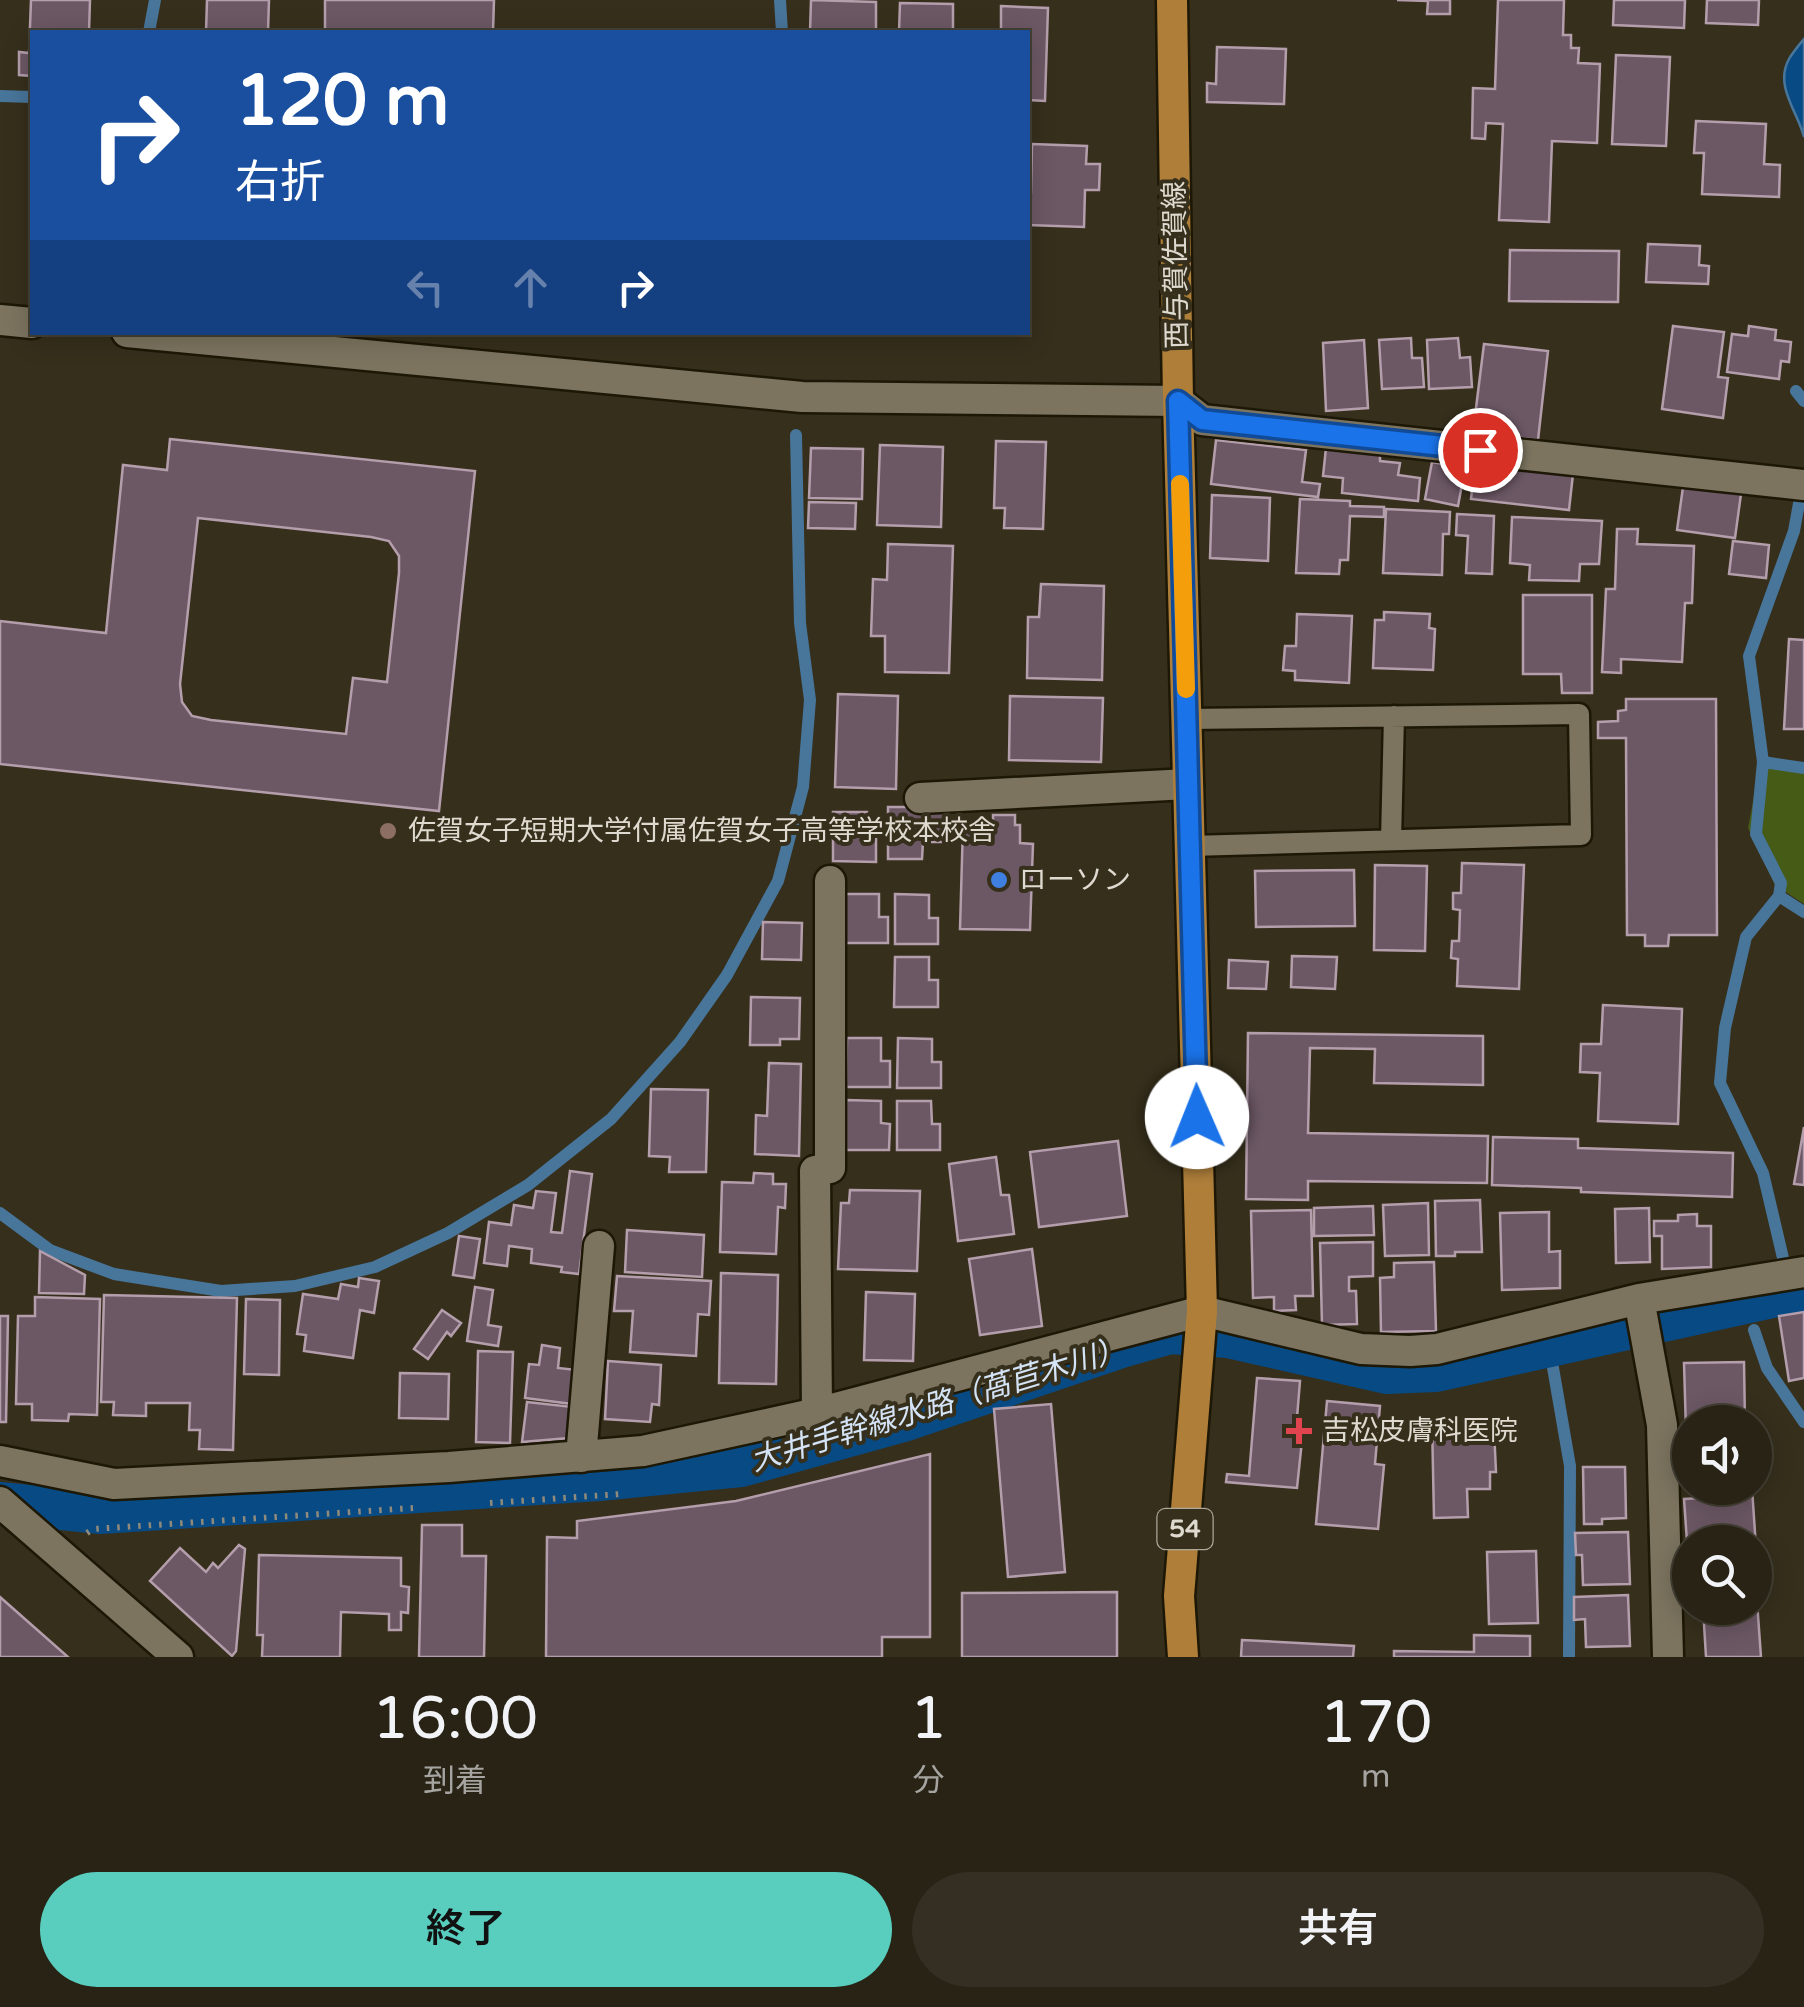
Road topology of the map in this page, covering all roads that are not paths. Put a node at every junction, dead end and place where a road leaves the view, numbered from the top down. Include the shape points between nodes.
1 (1172, 0) edge
2 (0, 320) edge
3 (30, 324) edge
4 (158, 335) edge
5 (1178, 401) junction
6 (1801, 485) edge
7 (1394, 716) junction
8 (1187, 719) junction
9 (1188, 784) junction
10 (920, 798) dead end
11 (1391, 840) junction
12 (1190, 846) junction
13 (830, 881) dead end
14 (599, 1246) dead end
15 (1804, 1272) edge
16 (1639, 1299) junction
17 (1202, 1311) junction
18 (816, 1413) junction
19 (581, 1457) junction
20 (0, 1461) edge
21 (0, 1502) edge
22 (178, 1657) edge
23 (1183, 1657) edge
24 (1668, 1657) edge

1 - 5 main road, 西与賀佐賀線 / 54
2 - 3 street
4 - 5 street via 802,398
5 - 6 street via 1202,420
5 - 8 main road, 西与賀佐賀線 / 54
7 - 8 lane
7 - 11 lane
7 - 11 lane via 1578,714 1580,835
8 - 9 main road, 西与賀佐賀線 / 54
9 - 10 street
9 - 12 main road, 西与賀佐賀線 / 54
11 - 12 lane
12 - 17 main road, 西与賀佐賀線 / 54
13 - 18 street via 830,1168 815,1171
14 - 19 street
15 - 16 street
16 - 17 street via 1410,1351 1361,1348
16 - 24 street via 1662,1425
17 - 18 street
17 - 23 main road, 54 via 1179,1596
18 - 19 street via 642,1452
19 - 20 street via 114,1484
21 - 22 street

